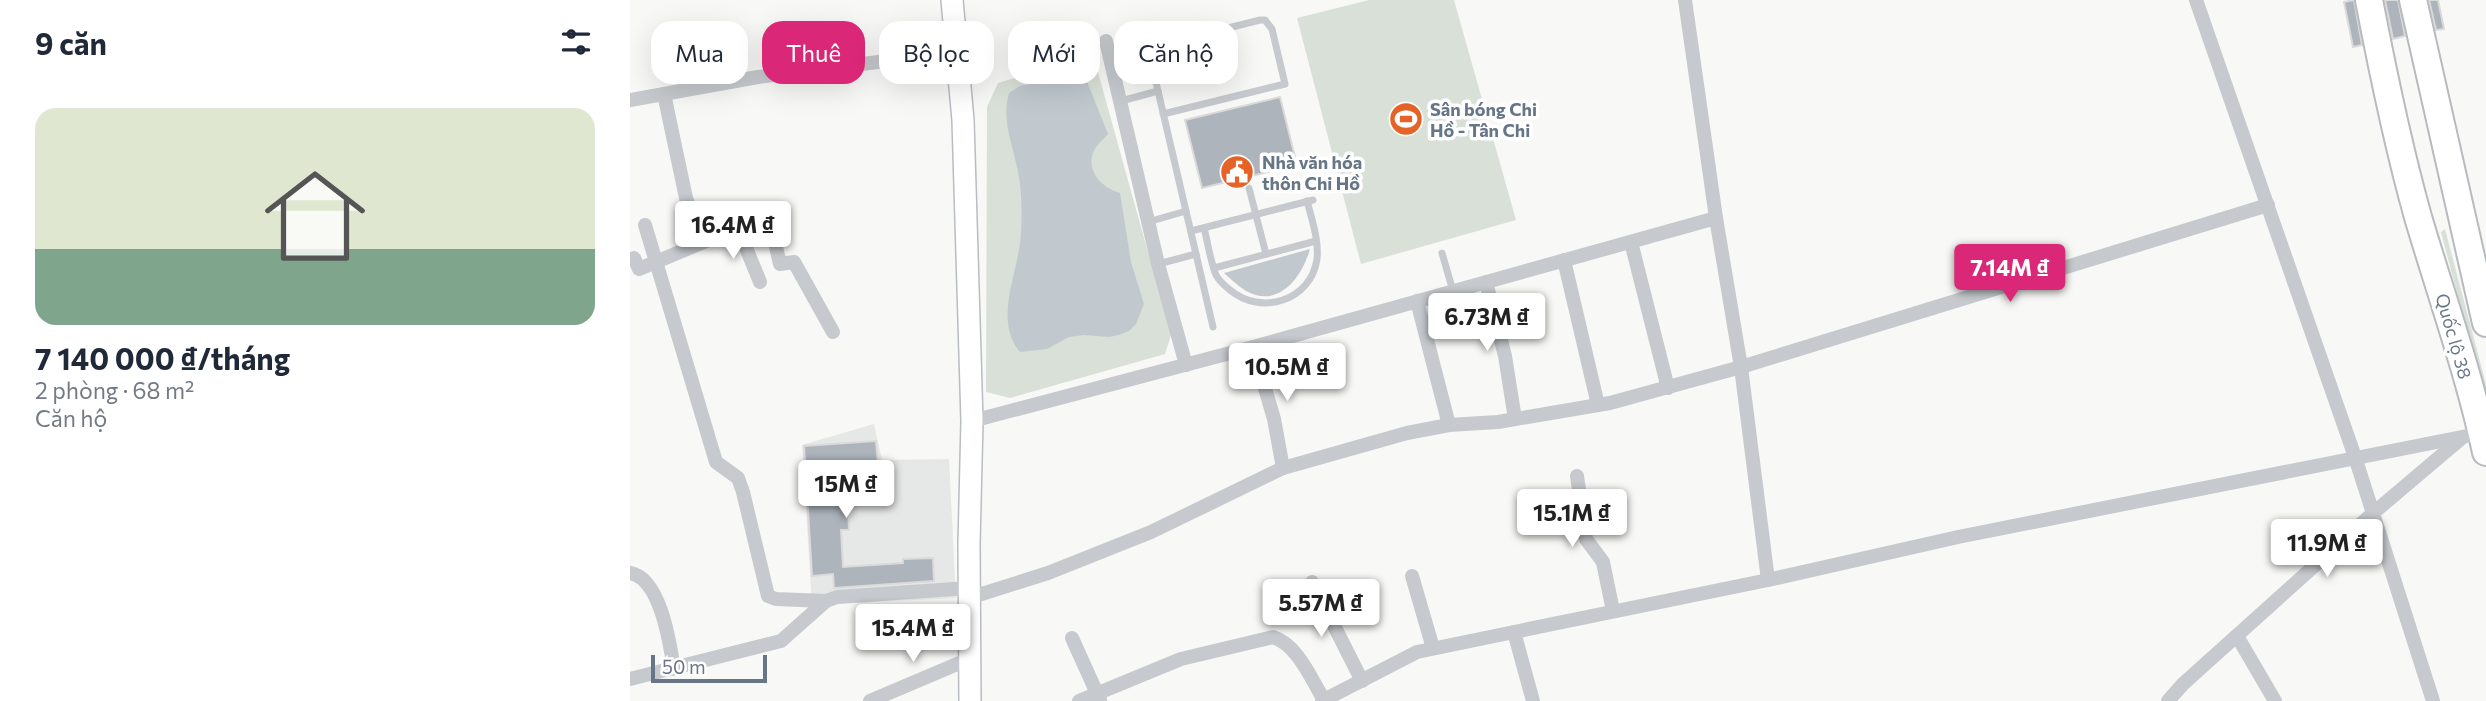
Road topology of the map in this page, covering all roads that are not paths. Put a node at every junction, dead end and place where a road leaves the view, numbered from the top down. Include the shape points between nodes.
1 (953, 0) edge
2 (1685, 0) edge
3 (2196, 0) edge
4 (2354, 0) edge
5 (2369, 0) edge
6 (2382, 0) edge
7 (2399, 0) edge
8 (2413, 0) edge
9 (2428, 0) edge
10 (955, 21) edge
11 (1106, 41) dead end
12 (879, 62) edge
13 (960, 84) edge
14 (1158, 90) junction
15 (664, 94) junction
16 (630, 100) edge
17 (1120, 101) junction
18 (1163, 114) junction
19 (1249, 188) dead end
20 (2269, 205) junction
21 (1186, 211) junction
22 (1256, 214) junction
23 (2462, 216) junction
24 (1716, 218) junction
25 (1148, 222) junction
26 (2421, 224) junction
27 (645, 225) dead end
28 (738, 228) junction
29 (1203, 228) junction
30 (1191, 231) junction
31 (1317, 241) junction
32 (703, 242) junction
33 (1631, 242) junction
34 (1443, 253) dead end
35 (1196, 254) junction
36 (1266, 254) junction
37 (634, 258) dead end
38 (1564, 260) junction
39 (656, 263) junction
40 (1158, 264) junction
41 (1214, 268) junction
42 (760, 282) dead end
43 (1486, 282) junction
44 (1453, 291) junction
45 (1417, 301) junction
46 (2486, 323) edge
47 (1213, 327) dead end
48 (833, 332) dead end
49 (1253, 347) junction
50 (1186, 365) junction
51 (1741, 368) junction
52 (1668, 388) junction
53 (1598, 405) junction
54 (1515, 419) junction
55 (972, 421) junction
56 (1449, 425) junction
57 (2477, 440) edge
58 (2355, 457) junction
59 (1283, 468) junction
60 (1577, 476) dead end
61 (2372, 514) junction
62 (630, 573) edge
63 (1412, 576) dead end
64 (1768, 580) junction
65 (1312, 582) dead end
66 (969, 593) junction
67 (826, 601) junction
68 (1613, 611) junction
69 (1514, 632) junction
70 (2237, 636) junction
71 (1072, 638) dead end
72 (1433, 648) junction
73 (969, 659) junction
74 (674, 669) junction
75 (630, 679) edge
76 (1362, 681) junction
77 (1099, 697) edge
78 (1323, 700) edge
79 (870, 701) edge
80 (970, 701) edge
81 (1079, 701) edge
82 (1533, 701) edge
83 (2168, 701) edge
84 (2275, 701) edge
85 (2433, 701) edge

1 - 10 street
2 - 24 street
3 - 20 street
4 - 26 highway, Quốc lộ 38 via 2399,198
5 - 26 highway, Quốc lộ 38
6 - 26 highway, Quốc lộ 38 via 2422,196
7 - 23 highway, Quốc lộ 38 via 2441,192
8 - 23 highway, Quốc lộ 38
9 - 23 highway, Quốc lộ 38 via 2465,175
11 - 17 street
12 - 15 street
13 - 55 street
14 - 17 lane
14 - 18 lane
14 - 18 lane via 1148,48 1260,20 1270,24 1285,84
15 - 16 street
15 - 32 street via 686,198
17 - 25 street
18 - 21 lane
19 - 22 lane
20 - 51 street
20 - 58 street
21 - 25 lane
21 - 30 lane
22 - 29 lane
22 - 31 lane via 1310,200
22 - 36 lane
23 - 26 highway
23 - 46 highway, Quốc lộ 38
24 - 33 street
24 - 51 street
25 - 40 street
26 - 57 highway, Quốc lộ 38
27 - 39 street
28 - 32 street
28 - 42 street
28 - 48 street via 770,221 780,264 794,262
29 - 30 lane
29 - 41 lane
30 - 35 lane
31 - 36 lane
31 - 41 lane via 1312,274 1293,296 1278,303 1246,301 1223,285
32 - 39 street
33 - 38 street
33 - 52 street
34 - 44 lane
35 - 40 lane
35 - 47 lane
36 - 41 lane
37 - 39 street via 639,269
38 - 43 street
38 - 53 street
39 - 67 street via 716,462 738,478 743,492 768,596
40 - 50 street
43 - 44 street
43 - 54 street
44 - 45 street
45 - 49 street
45 - 56 street
49 - 50 street
49 - 59 street
50 - 55 street
51 - 52 street
51 - 64 street
52 - 53 street
53 - 54 street
54 - 56 street
55 - 66 street
56 - 59 street
57 - 58 street
57 - 61 street
58 - 61 street
58 - 64 street
59 - 66 street via 1151,532 1048,573
60 - 68 street via 1586,539 1603,562
61 - 70 street
61 - 85 street
62 - 74 street via 636,574 660,607
63 - 72 street
64 - 68 street
65 - 76 street
66 - 67 street
66 - 73 street
67 - 74 street via 781,641
68 - 69 street
69 - 72 street
69 - 82 street
70 - 83 street
70 - 84 street
71 - 77 street
72 - 76 street
73 - 79 street
73 - 80 street
74 - 75 street
76 - 78 street
77 - 78 street via 1181,659 1273,638 1296,654
77 - 81 street

